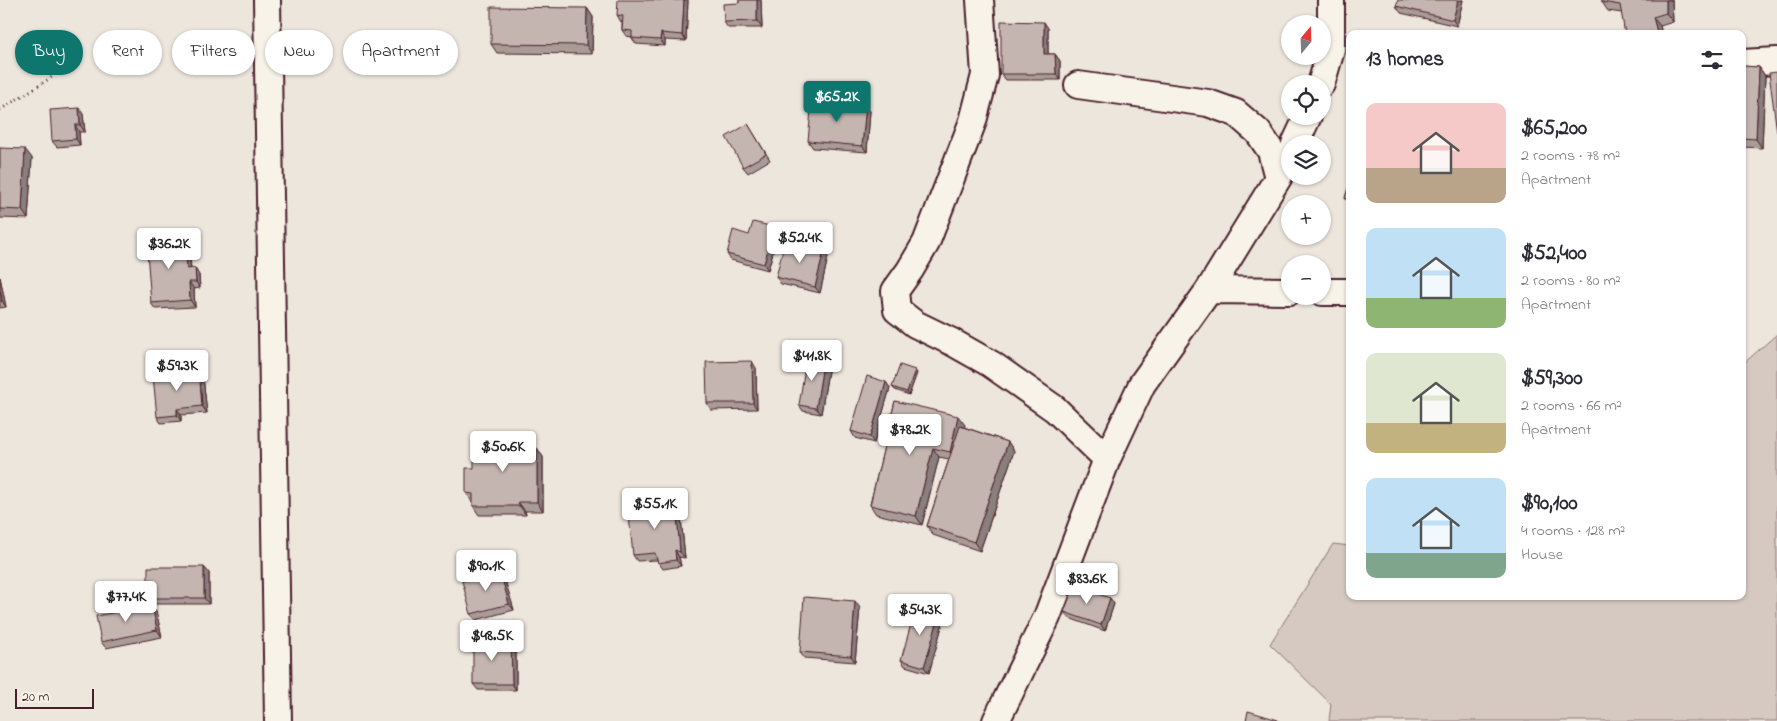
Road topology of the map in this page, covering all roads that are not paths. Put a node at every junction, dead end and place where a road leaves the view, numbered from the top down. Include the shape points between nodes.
1 (267, 0) edge
2 (980, 0) edge
3 (1331, 0) edge
4 (1777, 61) edge
5 (1746, 63) edge
6 (1324, 75) edge
7 (1078, 85) dead end
8 (1281, 172) edge
9 (1278, 178) junction
10 (1209, 290) junction
11 (1281, 291) edge
12 (1331, 292) edge
13 (1346, 292) edge
14 (1107, 459) junction
15 (278, 721) edge
16 (996, 721) edge

1 - 15 street
2 - 14 street via 985,75 973,120 926,243 895,291 897,310 915,324 992,364 1055,409
3 - 6 street via 1331,50
4 - 5 street
7 - 9 street via 1200,102 1236,113 1258,132 1271,151
8 - 9 street
9 - 10 street
10 - 11 street
10 - 14 street via 1142,384
12 - 13 street
14 - 16 street via 1047,617

